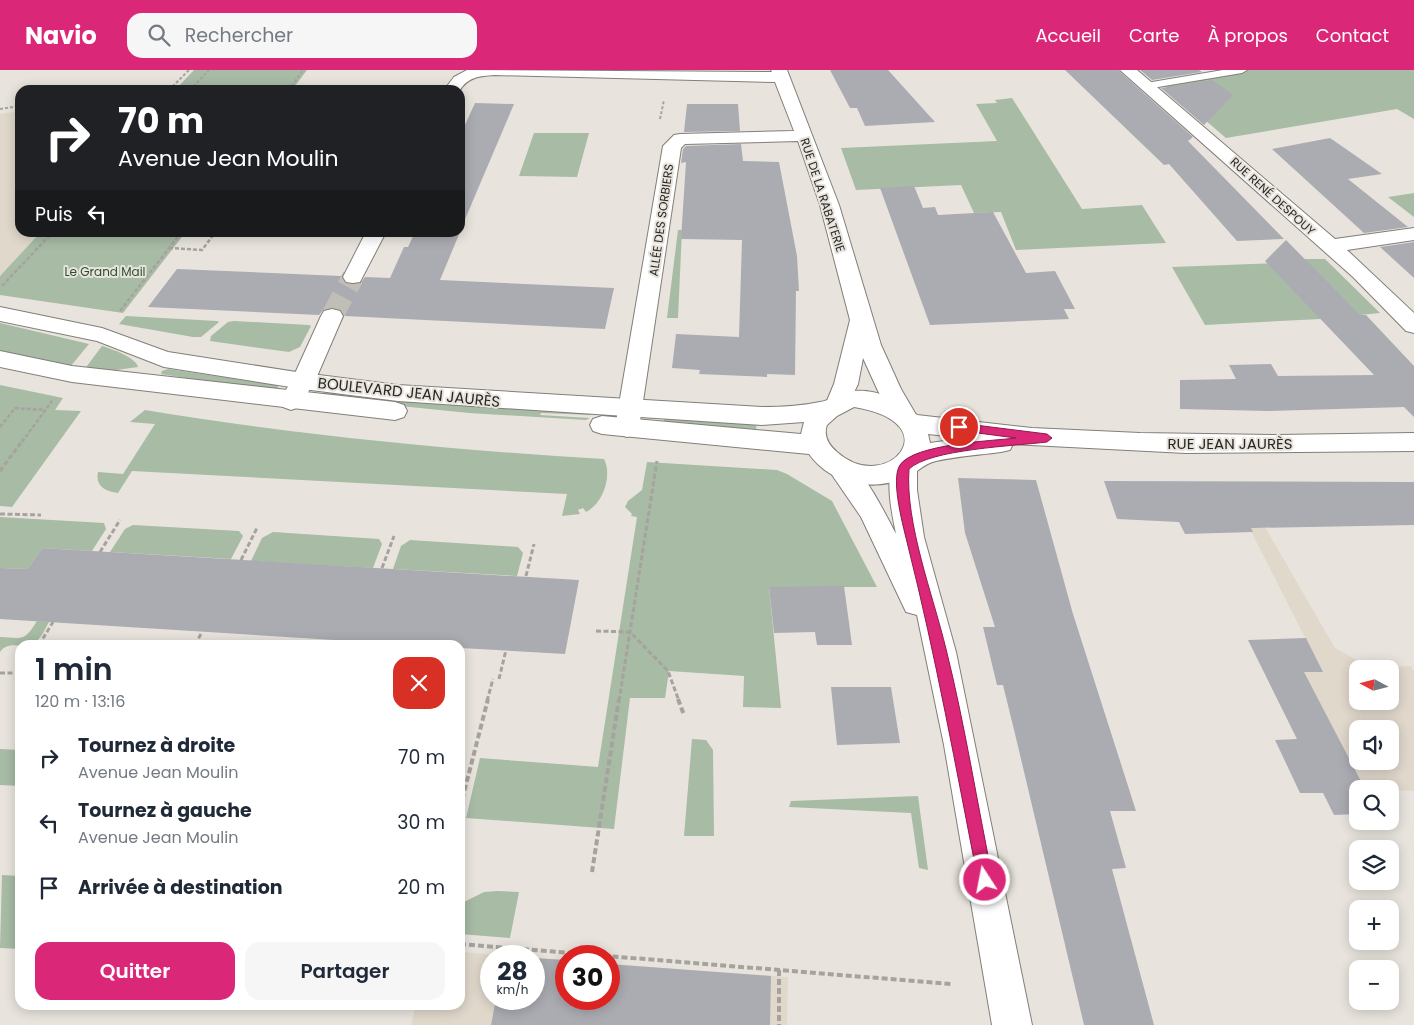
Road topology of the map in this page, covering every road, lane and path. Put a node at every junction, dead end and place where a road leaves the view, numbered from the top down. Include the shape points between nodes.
1 (189, 70) edge
2 (209, 70) edge
3 (303, 70) edge
4 (1128, 70) edge
5 (1242, 70) edge
6 (670, 74) junction
7 (780, 74) edge
8 (298, 77) junction
9 (302, 77) dead end
10 (174, 85) edge
11 (195, 85) edge
12 (292, 85) edge
13 (454, 85) edge
14 (1146, 86) junction
15 (15, 107) edge
16 (0, 109) edge
17 (660, 120) dead end
18 (804, 136) junction
19 (1414, 234) edge
20 (48, 237) edge
21 (177, 237) edge
22 (211, 237) edge
23 (373, 237) edge
24 (1330, 246) junction
25 (168, 248) junction
26 (353, 277) tunnel mouth
27 (0, 288) edge
28 (0, 314) edge
29 (332, 316) tunnel mouth
30 (860, 322) junction
31 (1414, 326) edge
32 (102, 335) junction
33 (0, 359) edge
34 (297, 391) junction
35 (832, 406) junction
36 (46, 410) dead end
37 (628, 419) junction
38 (908, 419) junction
39 (0, 427) edge
40 (662, 430) junction
41 (1047, 438) junction
42 (1414, 442) edge
43 (816, 445) junction
44 (908, 464) junction
45 (841, 469) junction
46 (0, 514) edge
47 (41, 515) dead end
48 (120, 520) dead end
49 (257, 528) dead end
50 (394, 536) dead end
51 (534, 544) dead end
52 (100, 552) dead end
53 (241, 560) dead end
54 (382, 568) dead end
55 (526, 576) dead end
56 (53, 622) dead end
57 (596, 630) dead end
58 (202, 632) dead end
59 (630, 632) junction
60 (42, 640) edge
61 (198, 640) edge
62 (506, 650) dead end
63 (940, 651) junction
64 (0, 672) edge
65 (15, 673) edge
66 (493, 679) dead end
67 (499, 679) dead end
68 (684, 715) dead end
69 (465, 788) edge
70 (592, 872) dead end
71 (465, 944) edge
72 (779, 970) junction
73 (951, 984) dead end
74 (779, 1025) edge
75 (1012, 1025) edge

1 - 10 path
2 - 11 path
3 - 8 path
4 - 14 street, RUE RENÉ DESPOUY
5 - 14 lane
6 - 7 street
6 - 13 street via 494,70 470,73
6 - 17 path
7 - 18 street, RUE DE LA RABATERIE
8 - 9 path
8 - 12 path
14 - 24 street, RUE RENÉ DESPOUY
15 - 16 path
18 - 30 street, RUE DE LA RABATERIE via 835,224
18 - 37 street, ALLÉE DES SORBIERS via 680,138 672,146
19 - 24 street
20 - 27 path
21 - 25 path
22 - 25 path via 202,250
23 - 26 street
24 - 31 street, RUE RENÉ DESPOUY
25 - 32 path
28 - 32 street, BOULEVARD JEAN JAURÈS
29 - 34 street
30 - 35 street, RUE DE LA RABATERIE via 846,384
30 - 38 street, RUE DE LA RABATERIE via 888,391
32 - 34 street, BOULEVARD JEAN JAURÈS via 164,359
33 - 34 street, BOULEVARD JEAN JAURÈS via 72,374
34 - 37 street, BOULEVARD JEAN JAURÈS via 429,414
35 - 37 street, BOULEVARD JEAN JAURÈS via 795,414
35 - 38 street via 854,399 872,400 888,404
35 - 43 street via 817,420 814,432
36 - 39 path via 15,408
37 - 40 street, BOULEVARD JEAN JAURÈS
38 - 41 street
38 - 44 street via 918,436 918,449
40 - 43 street, BOULEVARD JEAN JAURÈS
40 - 59 path
41 - 42 street, RUE JEAN JAURÈS via 1197,444
41 - 44 street via 932,452
43 - 45 street
44 - 45 street via 881,476
44 - 63 street via 902,489 905,514
45 - 63 street via 871,511
46 - 47 path
48 - 52 path
49 - 53 path
50 - 54 path
51 - 55 path
56 - 60 path
57 - 59 path
58 - 61 path
59 - 68 path via 668,670
59 - 70 path
62 - 67 path
63 - 75 street
64 - 65 path
66 - 69 path
71 - 72 path
72 - 73 path
72 - 74 path

